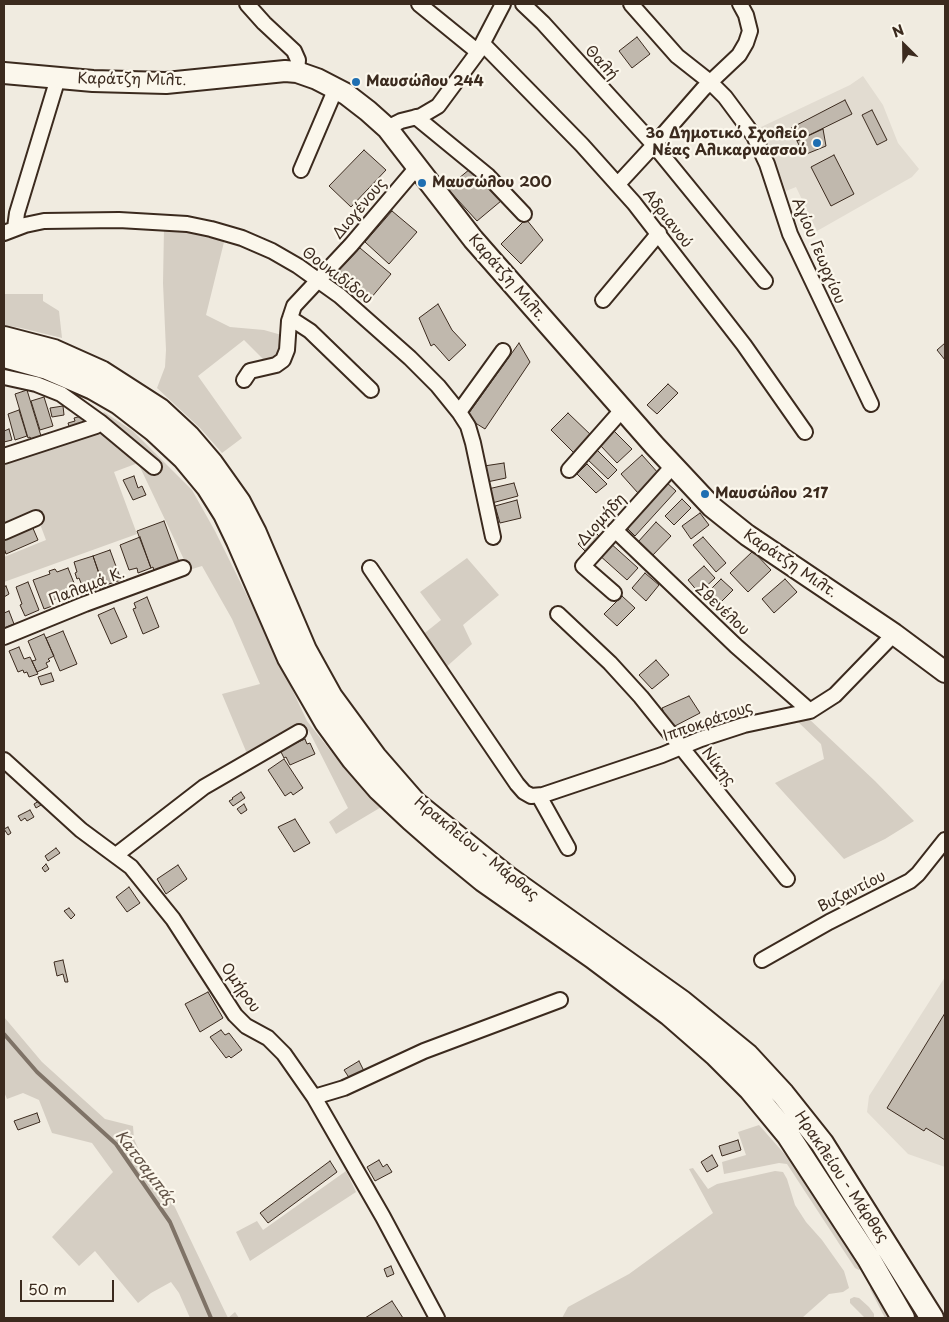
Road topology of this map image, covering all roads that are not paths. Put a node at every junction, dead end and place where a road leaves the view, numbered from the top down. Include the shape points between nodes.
1 (419, 4) edge
2 (503, 4) edge
3 (523, 4) edge
4 (631, 4) edge
5 (740, 4) edge
6 (254, 7) edge
7 (481, 48) junction
8 (297, 72) junction
9 (4, 73) edge
10 (58, 78) junction
11 (710, 82) junction
12 (336, 88) junction
13 (416, 118) junction
14 (388, 128) junction
15 (654, 146) junction
16 (418, 166) junction
17 (301, 170) dead end
18 (618, 184) junction
19 (524, 214) dead end
20 (10, 231) edge
21 (658, 234) junction
22 (318, 280) junction
23 (765, 281) dead end
24 (603, 300) dead end
25 (290, 318) junction
26 (4, 338) edge
27 (503, 351) dead end
28 (4, 356) edge
29 (4, 377) edge
30 (244, 380) dead end
31 (371, 390) dead end
32 (871, 404) dead end
33 (622, 410) junction
34 (459, 412) junction
35 (100, 422) junction
36 (805, 432) dead end
37 (4, 456) edge
38 (673, 466) junction
39 (154, 468) dead end
40 (569, 470) dead end
41 (36, 518) dead end
42 (615, 530) junction
43 (4, 532) edge
44 (493, 537) dead end
45 (183, 568) dead end
46 (370, 568) dead end
47 (614, 593) dead end
48 (558, 614) dead end
49 (894, 634) junction
50 (4, 637) edge
51 (945, 672) edge
52 (810, 711) junction
53 (299, 732) dead end
54 (682, 747) junction
55 (4, 760) edge
56 (539, 796) junction
57 (945, 840) edge
58 (568, 848) dead end
59 (116, 855) junction
60 (788, 879) dead end
61 (762, 960) dead end
62 (560, 1000) dead end
63 (314, 1097) junction
64 (437, 1318) edge
65 (903, 1318) edge
66 (932, 1318) edge

1 - 7 street, Αδριανού
2 - 7 street
3 - 15 street, Θαλή via 544,23
4 - 11 street, Αγίου Γεωργίου via 677,56
5 - 11 street via 749,23 750,35 736,59
6 - 8 street via 294,51 298,60
7 - 13 street via 438,106
7 - 18 street, Αδριανού
8 - 10 street, Καράτζη Μιλτ. via 274,71 172,83
8 - 12 street, Καράτζη Μιλτ.
9 - 10 street, Καράτζη Μιλτ.
10 - 20 street
11 - 15 street
11 - 32 street, Αγίου Γεωργίου via 730,103 757,142 790,234
12 - 14 street, Καράτζη Μιλτ.
12 - 17 street
13 - 14 street via 397,122
13 - 19 street via 488,176
14 - 16 street, Καράτζη Μιλτ.
15 - 18 street
15 - 23 street, Θαλή
16 - 22 street, Διογένους
16 - 33 street, Καράτζη Μιλτ. via 473,239
18 - 21 street, Αδριανού
20 - 22 street, Θουκιδίδου via 44,221 107,220 193,225 252,242 289,260
21 - 24 street
21 - 36 street, Αδριανού via 744,345
22 - 25 street, Διογένους via 294,306
22 - 34 street, Θουκιδίδου via 410,358
25 - 30 street, Διογένους via 283,360 276,365 252,370
25 - 31 street via 310,331
26 - 66 main road, Ηρακλείου - Μάρθας via 54,351 101,372 160,410 188,436 239,502 305,650 331,697 375,757 415,803 508,878 682,1002 747,1055 822,1143
27 - 34 street
28 - 65 main road, Ηρακλείου - Μάρθας via 67,375 94,388 154,430 184,458 225,514 289,658 326,722 353,759 379,789 444,848 483,880 669,1014 750,1089 788,1135
29 - 35 street via 62,394
33 - 38 street, Καράτζη Μιλτ.
33 - 40 street
34 - 44 street, Θουκιδίδου via 473,443
35 - 37 street
35 - 39 street
38 - 42 street, Διομήδη
38 - 49 street, Καράτζη Μιλτ. via 734,526
41 - 43 street
42 - 47 street, Διομήδη via 583,566
42 - 52 street, Σθενέλου via 736,646
45 - 50 street, Παλαμά Κ.
46 - 56 street via 517,784 527,794
48 - 54 street, Νίκης via 610,662
49 - 51 street, Καράτζη Μιλτ.
49 - 52 street, Ιπποκράτους via 834,695
52 - 54 street, Ιπποκράτους via 744,724
53 - 59 street via 204,787
54 - 56 street, Ιπποκράτους
54 - 60 street, Νίκης
55 - 59 street, Ομήρου via 81,830
56 - 58 street
57 - 61 street, Βυζαντίου via 910,881
59 - 63 street, Ομήρου via 131,867 173,918 235,1015 279,1048
62 - 63 street via 424,1051 344,1088
63 - 64 street, Ομήρου

